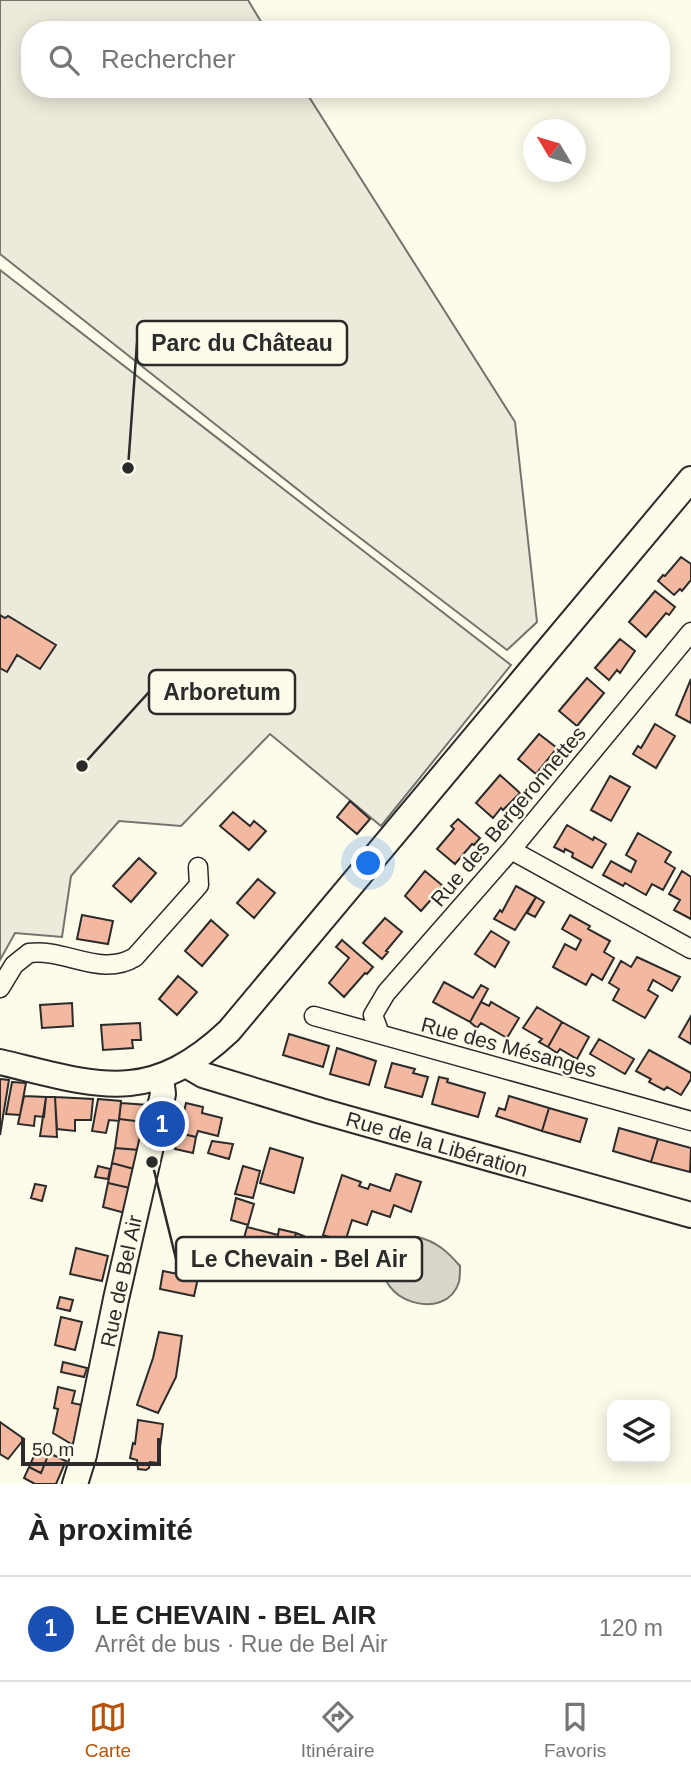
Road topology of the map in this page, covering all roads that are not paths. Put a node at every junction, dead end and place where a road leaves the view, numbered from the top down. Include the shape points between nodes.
1 (687, 491) edge
2 (691, 632) edge
3 (511, 850) junction
4 (198, 867) dead end
5 (691, 949) edge
6 (0, 988) edge
7 (314, 1016) dead end
8 (380, 1034) junction
9 (0, 1062) edge
10 (186, 1065) junction
11 (161, 1077) junction
12 (691, 1121) edge
13 (691, 1215) edge
14 (75, 1484) edge

1 - 10 street via 229,1031
2 - 3 street, Rue des Bergeronnettes
3 - 5 street
3 - 8 street, Rue des Bergeronnettes via 386,993 373,1015
4 - 6 street via 200,885 125,964 29,953 14,965
7 - 8 street, Rue des Mésanges
8 - 12 street, Rue des Mésanges
9 - 11 street via 102,1083
10 - 11 street
10 - 13 street, Rue de la Libération via 203,1075 309,1107
11 - 14 street, Rue de Bel Air via 163,1094

